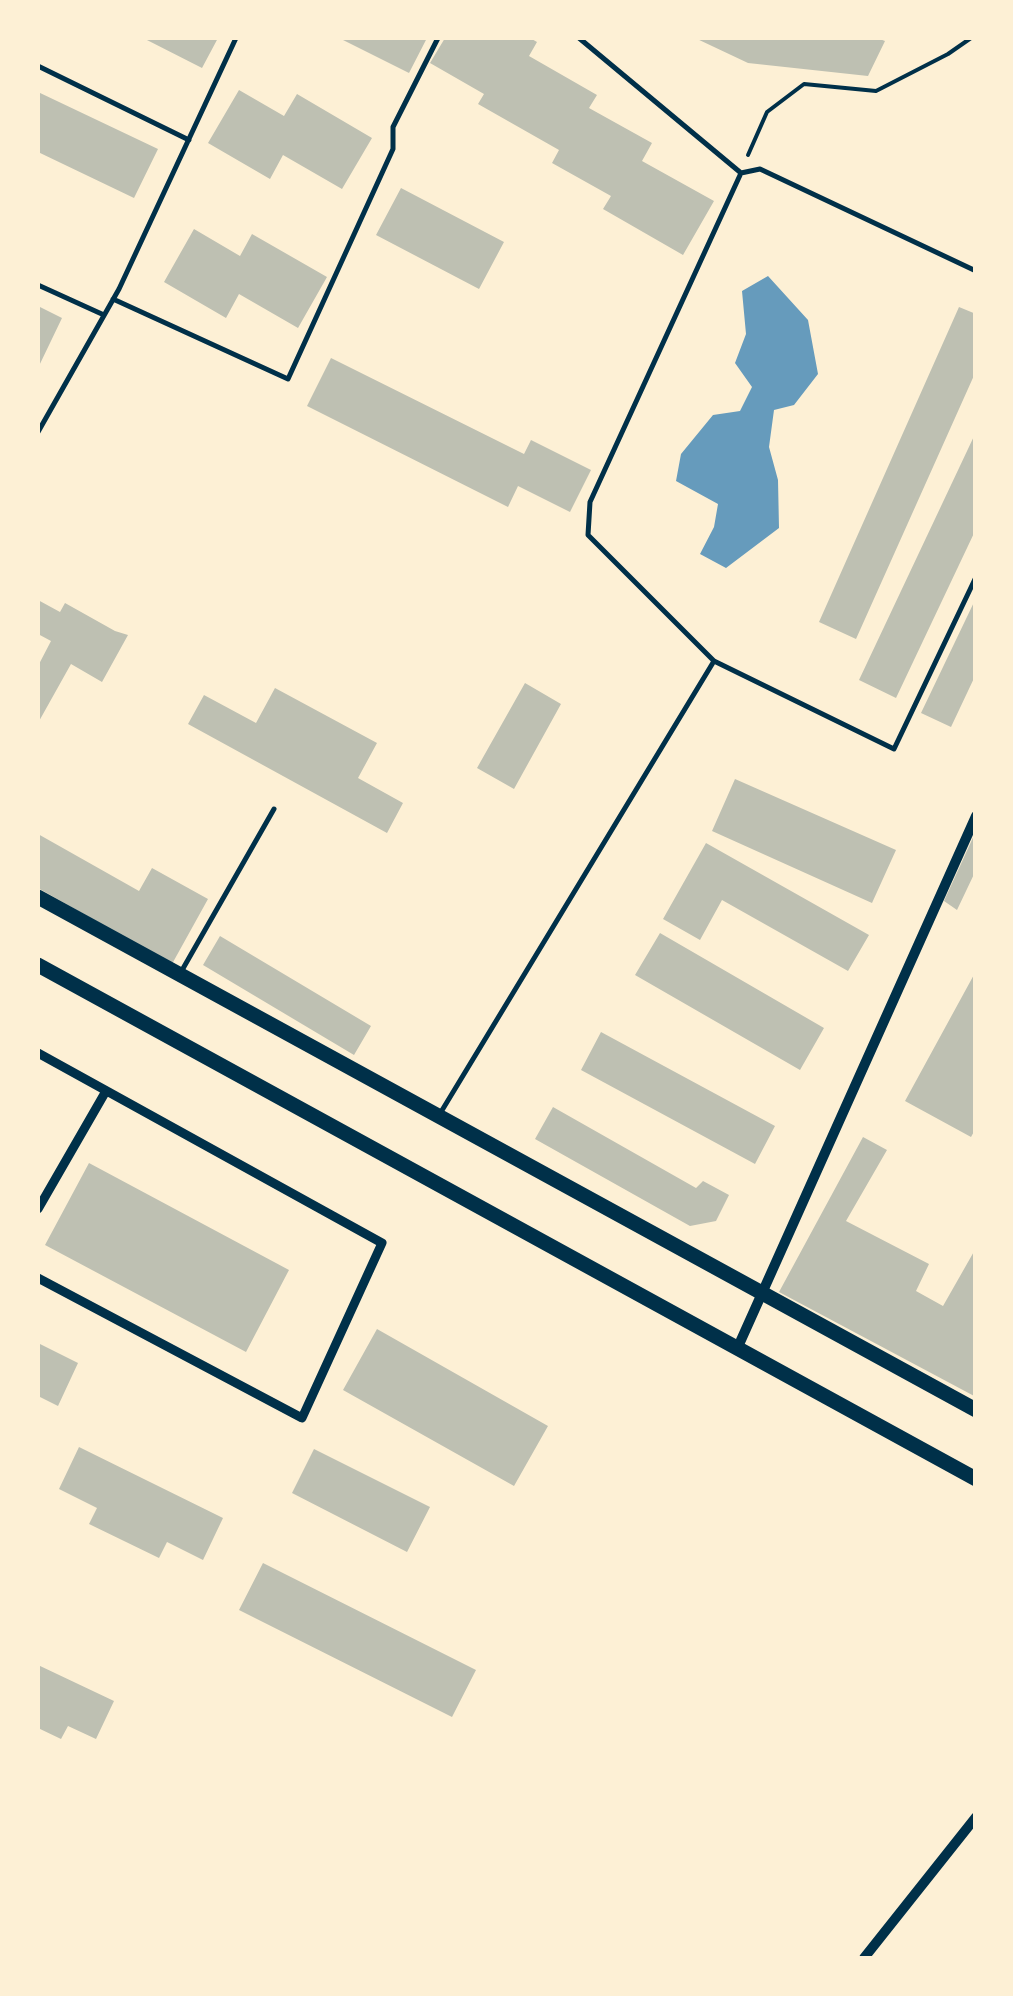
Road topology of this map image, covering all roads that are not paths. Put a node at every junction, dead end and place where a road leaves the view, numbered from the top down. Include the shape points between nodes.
1 (236, 38) edge
2 (438, 38) edge
3 (579, 38) edge
4 (38, 66) edge
5 (189, 140) junction
6 (740, 173) junction
7 (976, 271) edge
8 (38, 284) edge
9 (113, 299) junction
10 (104, 315) junction
11 (38, 429) edge
12 (976, 576) edge
13 (714, 661) junction
14 (274, 810) dead end
15 (976, 816) edge
16 (38, 898) edge
17 (38, 965) edge
18 (180, 975) junction
19 (38, 1053) edge
20 (106, 1091) junction
21 (438, 1116) junction
22 (38, 1209) edge
23 (38, 1278) edge
24 (761, 1294) junction
25 (736, 1349) junction
26 (976, 1410) edge
27 (976, 1480) edge
28 (976, 1817) edge
29 (864, 1958) edge

1 - 5 lane
2 - 9 lane via 392,127 393,149 288,379
3 - 6 lane
4 - 5 lane
5 - 9 lane
6 - 7 lane via 760,169
6 - 13 lane via 590,502 588,535
8 - 10 lane
9 - 10 lane
10 - 11 lane
12 - 13 lane via 894,749
13 - 21 lane
14 - 18 lane
15 - 24 street
16 - 18 main road
17 - 25 main road
18 - 21 main road
19 - 20 street
20 - 22 street
20 - 23 street via 382,1243 302,1418
21 - 24 main road
24 - 25 street
24 - 26 main road
25 - 27 main road
28 - 29 street

